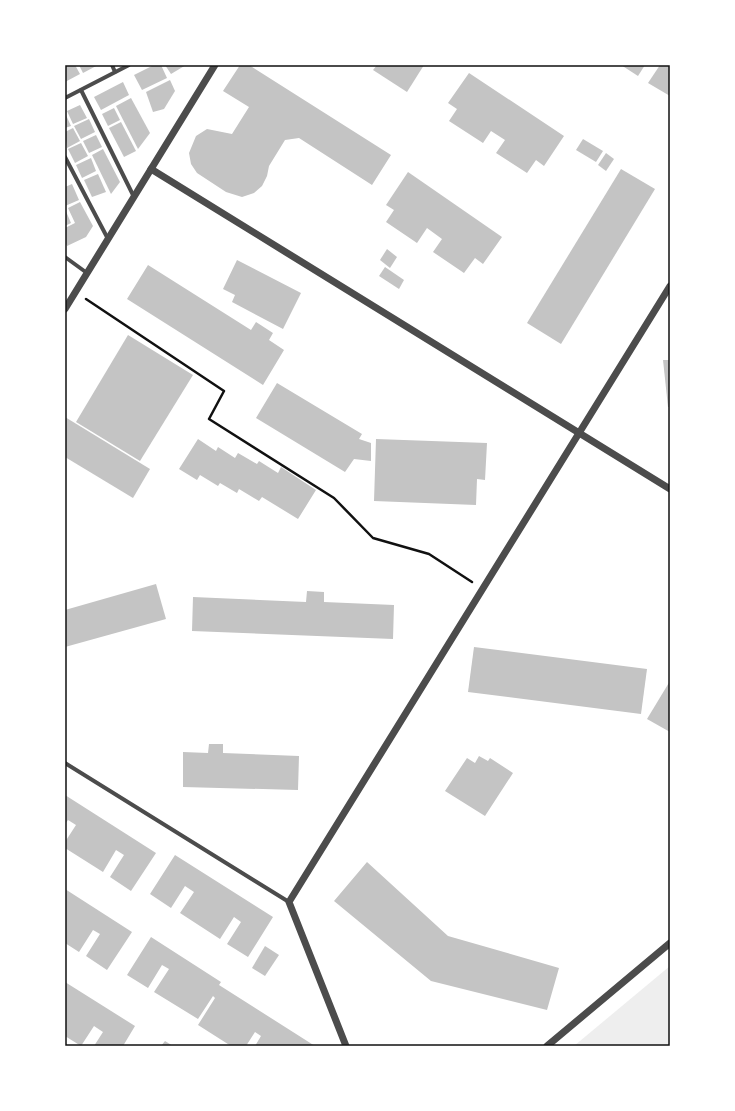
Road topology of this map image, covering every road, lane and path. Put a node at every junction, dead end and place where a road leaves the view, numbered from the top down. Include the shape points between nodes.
1 (112, 65) edge
2 (129, 65) edge
3 (215, 65) edge
4 (115, 72) junction
5 (81, 90) junction
6 (65, 98) edge
7 (65, 157) edge
8 (151, 169) junction
9 (134, 197) junction
10 (108, 239) junction
11 (65, 257) edge
12 (87, 273) junction
13 (670, 286) edge
14 (75, 292) junction
15 (65, 309) edge
16 (579, 433) junction
17 (670, 489) edge
18 (482, 589) junction
19 (65, 764) edge
20 (289, 902) junction
21 (670, 944) edge
22 (346, 1046) edge
23 (548, 1046) edge

1 - 4 street
2 - 4 street
3 - 8 street
4 - 5 street
5 - 6 street
5 - 9 street
7 - 10 street
8 - 9 street
8 - 16 street
9 - 10 street
10 - 12 street
11 - 12 street
12 - 14 street
13 - 16 street
14 - 15 street
14 - 18 path via 224,391 209,419 334,498 374,538 429,554
16 - 17 street
16 - 18 street
18 - 20 street
19 - 20 street
20 - 22 street
21 - 23 street

